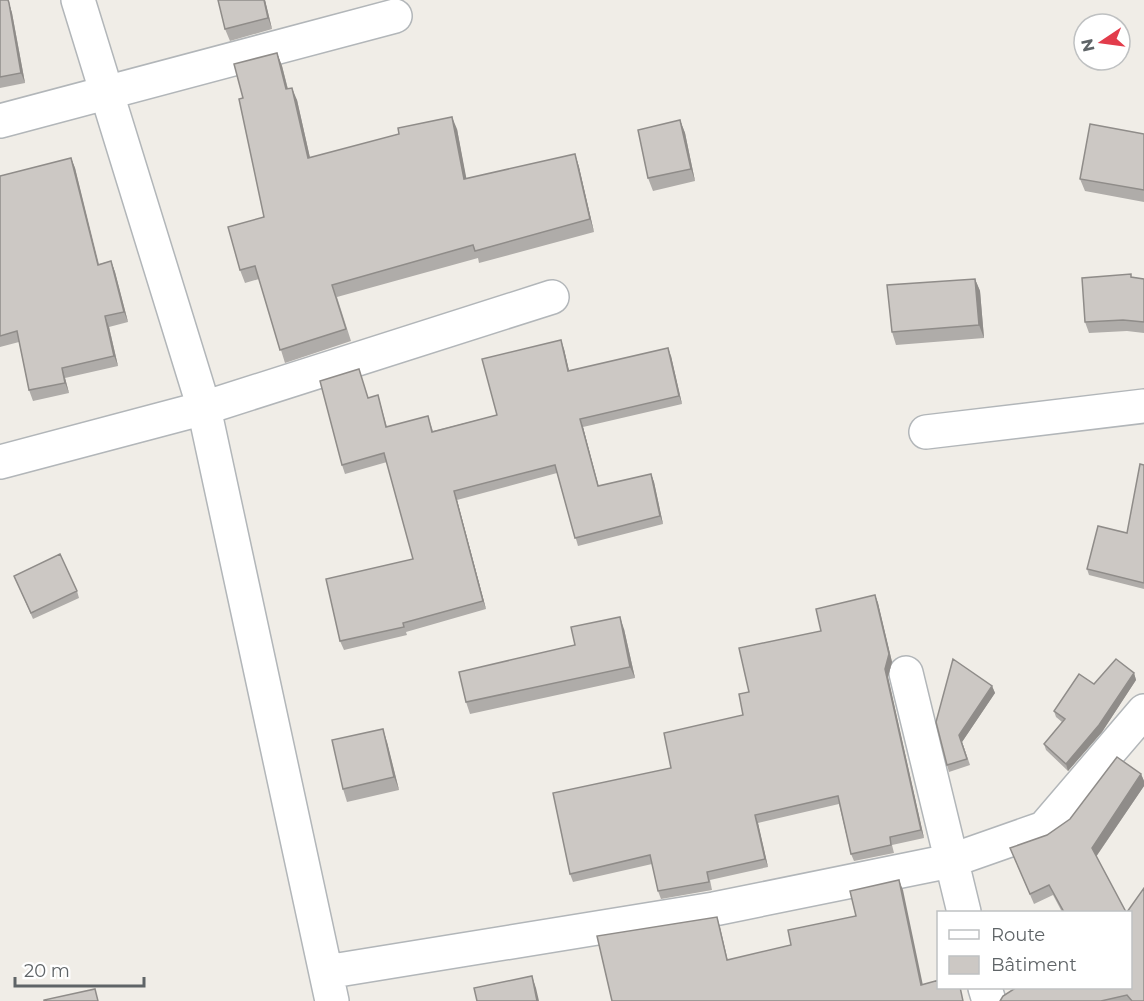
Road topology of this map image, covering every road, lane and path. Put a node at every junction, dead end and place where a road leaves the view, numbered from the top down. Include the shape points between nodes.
1 (78, 0) edge
2 (394, 16) dead end
3 (106, 92) junction
4 (0, 121) edge
5 (552, 297) dead end
6 (1144, 406) edge
7 (204, 408) junction
8 (926, 432) dead end
9 (0, 462) edge
10 (906, 674) dead end
11 (1144, 711) edge
12 (950, 861) junction
13 (964, 911) edge
14 (329, 986) edge

1 - 3 street
2 - 3 street
3 - 4 street
3 - 7 street
5 - 7 street
6 - 8 street
7 - 9 street
7 - 14 street
10 - 12 street
11 - 12 street via 1044,828
12 - 13 street
12 - 14 street

